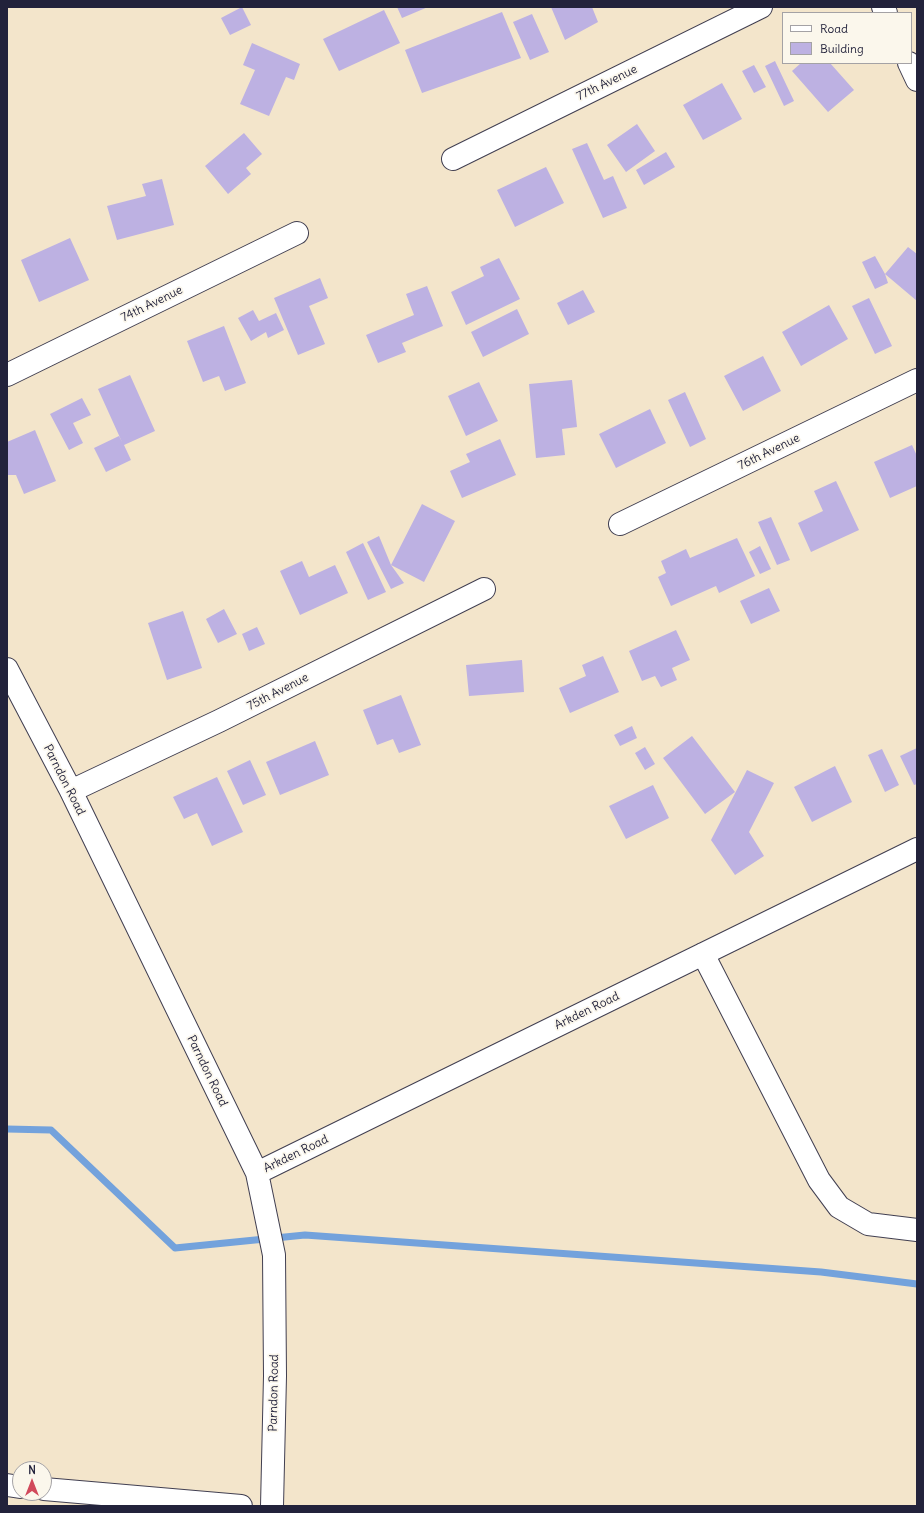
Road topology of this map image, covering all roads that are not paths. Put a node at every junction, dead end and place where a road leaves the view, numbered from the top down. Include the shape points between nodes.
1 (761, 7) edge
2 (909, 64) edge
3 (917, 80) edge
4 (453, 159) dead end
5 (297, 233) dead end
6 (7, 375) edge
7 (917, 380) edge
8 (620, 524) dead end
9 (484, 589) dead end
10 (7, 669) edge
11 (71, 791) junction
12 (917, 849) edge
13 (703, 954) junction
14 (256, 1173) junction
15 (917, 1230) edge
16 (52, 1490) edge
17 (241, 1506) edge
18 (272, 1506) edge

1 - 4 street, 77th Avenue
2 - 3 street
5 - 6 street, 74th Avenue
7 - 8 street, 76th Avenue
9 - 11 street, 75th Avenue via 219,721
10 - 11 street, Parndon Road
11 - 14 street, Parndon Road
12 - 13 street, Arkden Road
13 - 14 street, Arkden Road
13 - 15 street via 819,1180 835,1202 868,1224
14 - 18 street, Parndon Road via 274,1255
16 - 17 street

